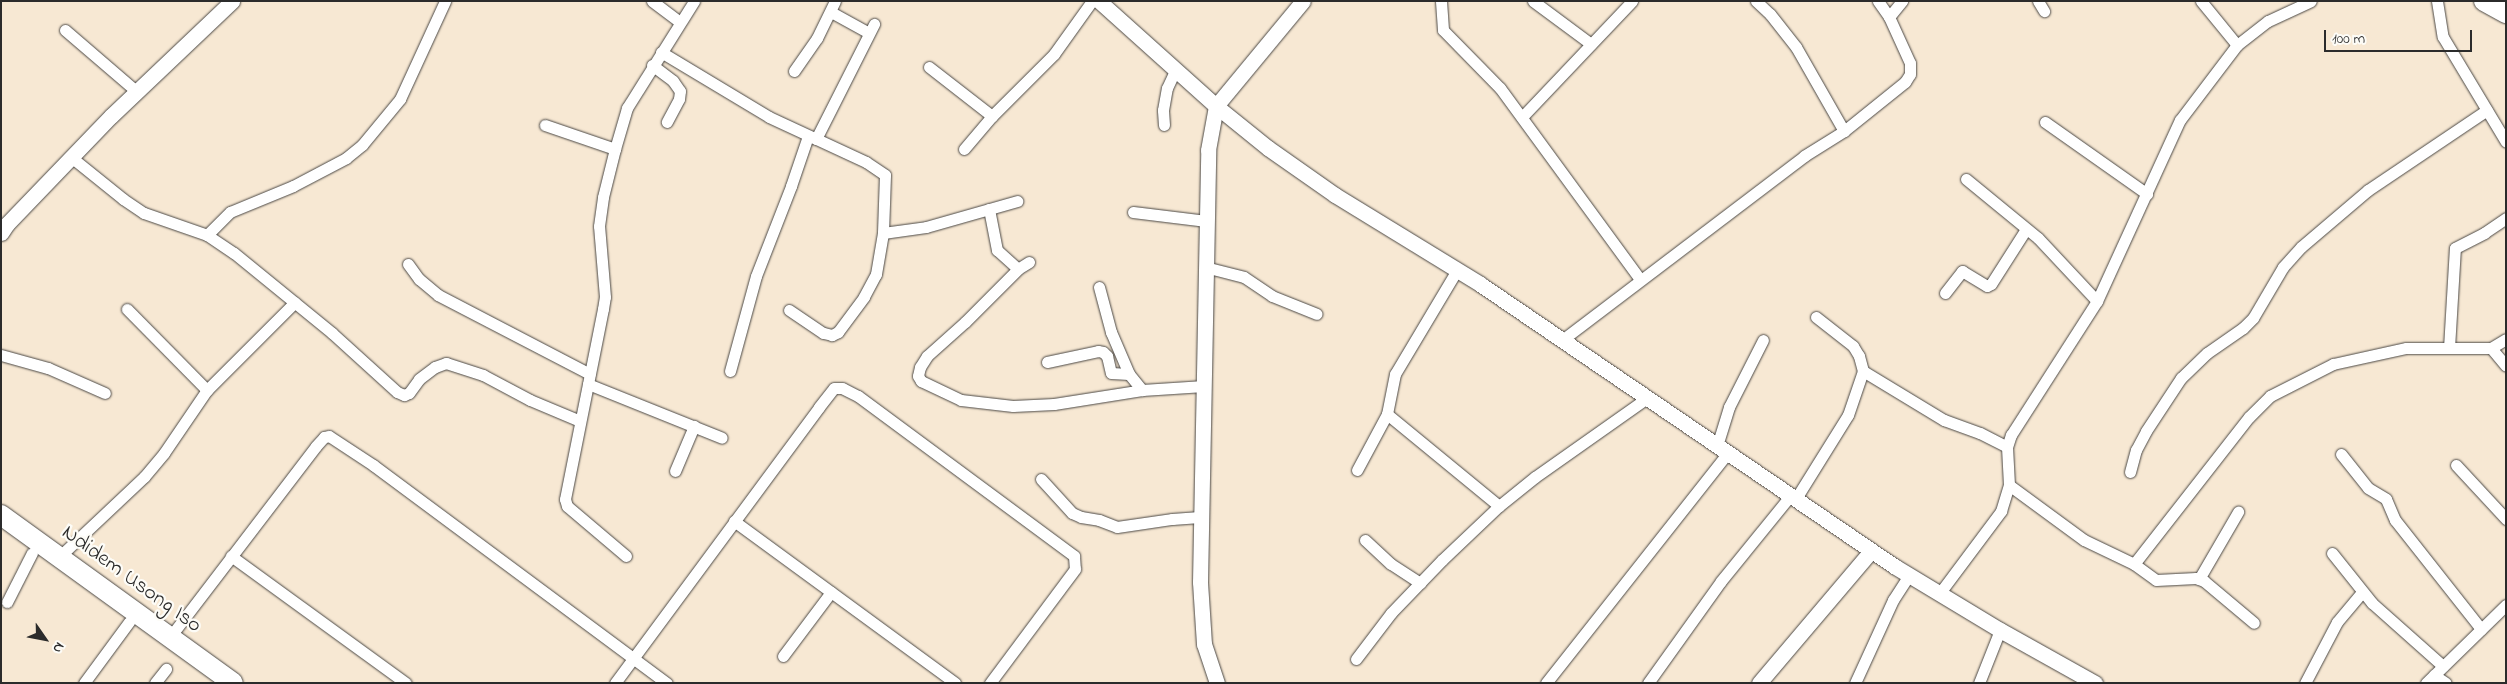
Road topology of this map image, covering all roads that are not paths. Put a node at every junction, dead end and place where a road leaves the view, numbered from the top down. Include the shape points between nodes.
1 (232, 1) edge
2 (445, 1) edge
3 (652, 1) edge
4 (694, 1) edge
5 (1092, 1) edge
6 (1099, 1) edge
7 (1303, 1) edge
8 (1441, 1) edge
9 (1533, 1) edge
10 (1632, 1) edge
11 (1756, 1) edge
12 (1878, 1) edge
13 (1902, 1) edge
14 (2201, 1) edge
15 (2311, 1) edge
16 (2437, 1) edge
17 (2484, 1) edge
18 (833, 6) edge
19 (2506, 14) edge
20 (1889, 17) junction
21 (680, 22) junction
22 (65, 30) dead end
23 (1591, 44) junction
24 (2237, 45) junction
25 (661, 52) junction
26 (652, 65) junction
27 (929, 67) dead end
28 (794, 71) dead end
29 (1175, 71) junction
30 (137, 92) junction
31 (1216, 106) junction
32 (2487, 110) junction
33 (992, 116) junction
34 (1522, 117) junction
35 (667, 122) dead end
36 (2045, 122) dead end
37 (544, 125) dead end
38 (1164, 125) dead end
39 (1844, 131) junction
40 (812, 138) junction
41 (2506, 142) edge
42 (615, 149) junction
43 (964, 149) dead end
44 (71, 156) junction
45 (1966, 179) dead end
46 (2147, 194) junction
47 (1017, 201) dead end
48 (988, 209) junction
49 (1133, 212) dead end
50 (2506, 218) edge
51 (1206, 221) junction
52 (2026, 229) junction
53 (2, 232) edge
54 (884, 233) junction
55 (207, 235) junction
56 (1029, 262) dead end
57 (408, 264) dead end
58 (1205, 267) junction
59 (1018, 269) junction
60 (1457, 270) junction
61 (1640, 279) junction
62 (1099, 288) dead end
63 (1945, 293) dead end
64 (2098, 301) junction
65 (295, 302) junction
66 (127, 309) dead end
67 (790, 310) dead end
68 (1317, 314) dead end
69 (1816, 317) dead end
70 (2506, 339) edge
71 (1562, 340) junction
72 (1763, 340) dead end
73 (2449, 348) junction
74 (2491, 348) junction
75 (1, 355) edge
76 (1046, 362) dead end
77 (2506, 366) edge
78 (730, 371) dead end
79 (1863, 371) junction
80 (1129, 374) junction
81 (589, 379) junction
82 (1204, 386) junction
83 (207, 390) junction
84 (1142, 390) junction
85 (105, 393) dead end
86 (1647, 398) junction
87 (1386, 414) junction
88 (580, 421) junction
89 (694, 426) junction
90 (722, 438) dead end
91 (2007, 447) junction
92 (1722, 450) junction
93 (2341, 454) dead end
94 (2456, 465) dead end
95 (1357, 470) dead end
96 (675, 472) dead end
97 (2130, 472) dead end
98 (1041, 480) dead end
99 (2009, 485) junction
100 (1793, 498) junction
101 (1499, 506) junction
102 (2238, 512) dead end
103 (1, 515) edge
104 (1202, 518) junction
105 (2506, 519) edge
106 (734, 521) junction
107 (1, 531) edge
108 (1365, 540) dead end
109 (1871, 551) junction
110 (32, 553) junction
111 (2332, 553) dead end
112 (231, 556) junction
113 (626, 556) dead end
114 (59, 557) junction
115 (2134, 564) junction
116 (1909, 576) junction
117 (2198, 579) junction
118 (1420, 583) junction
119 (831, 592) junction
120 (2362, 592) junction
121 (1939, 594) junction
122 (7, 602) dead end
123 (2506, 605) edge
124 (128, 622) junction
125 (2254, 623) dead end
126 (2481, 629) junction
127 (2000, 630) junction
128 (170, 637) junction
129 (783, 656) dead end
130 (634, 659) junction
131 (1356, 659) dead end
132 (2443, 666) junction
133 (166, 669) dead end
134 (2430, 679) edge
135 (84, 683) edge
136 (155, 683) edge
137 (214, 683) edge
138 (233, 683) edge
139 (406, 683) edge
140 (615, 683) edge
141 (667, 683) edge
142 (955, 683) edge
143 (990, 683) edge
144 (1217, 683) edge
145 (1546, 683) edge
146 (1648, 683) edge
147 (1759, 683) edge
148 (1855, 683) edge
149 (1979, 683) edge
150 (2095, 683) edge
151 (2305, 683) edge
152 (2446, 683) edge

1 - 30 street
2 - 55 street via 400,99 362,145 346,158 293,186 230,212
3 - 21 street
4 - 21 street
5 - 33 street via 1054,54
6 - 29 street
7 - 31 street
8 - 34 street via 1443,30 1500,88
9 - 23 street
10 - 23 street
11 - 39 street via 1796,47
12 - 20 street
13 - 20 street
14 - 24 street
15 - 24 street via 2268,21
16 - 32 street via 2443,37
17 - 19 highway
18 - 28 street via 817,38
18 - 40 street via 872,28
20 - 39 street via 1910,63 1910,74 1905,82
21 - 25 street
22 - 30 street
23 - 34 street
24 - 46 street via 2180,120
25 - 26 street
25 - 40 street via 769,117
26 - 35 street via 673,81 680,91
26 - 42 street via 627,108
27 - 33 street
29 - 31 street
29 - 38 street via 1167,88
30 - 44 street
31 - 51 street via 1208,150
31 - 60 street via 1335,195
32 - 41 street
32 - 97 street via 2368,190 2301,247 2283,267 2253,318 2207,353 2181,378 2146,431
33 - 43 street
34 - 61 street
36 - 46 street
37 - 42 street
39 - 61 street via 1804,156
40 - 54 street via 885,175
40 - 78 street via 756,276
42 - 81 street via 600,218 605,297
44 - 53 street
44 - 55 street via 144,212
45 - 52 street
46 - 64 street
47 - 48 street
48 - 54 street via 926,227
48 - 59 street via 997,250
49 - 51 street
50 - 73 street via 2455,248
51 - 58 street
52 - 63 street via 1991,284 1987,286 1962,271
52 - 64 street
54 - 67 street via 876,274 864,297 838,332 823,333
55 - 65 street
56 - 59 street
57 - 81 street via 419,279 438,295
58 - 68 street via 1244,277 1272,296
58 - 82 street
59 - 84 street via 927,356 920,367 918,376 921,381 961,400 1006,406 1054,404
60 - 71 street
60 - 87 street via 1398,368
61 - 71 street
62 - 80 street via 1111,332
64 - 91 street via 2017,422
65 - 83 street
65 - 88 street via 404,395 419,379 446,363 483,375
66 - 83 street
69 - 79 street via 1853,346 1860,356
70 - 74 street
71 - 86 street
72 - 92 street via 1729,407
73 - 74 street
73 - 115 street via 2406,348 2333,364 2270,396 2249,417
74 - 77 street
75 - 85 street via 48,368
76 - 80 street via 1098,351 1106,356 1111,373
79 - 91 street via 1944,420
79 - 100 street via 1848,415
80 - 84 street
81 - 88 street
81 - 89 street
82 - 84 street
82 - 104 street
83 - 114 street via 144,477
86 - 92 street
86 - 101 street
87 - 95 street
87 - 101 street
88 - 113 street via 564,503
89 - 90 street
89 - 96 street
91 - 99 street
92 - 100 street
92 - 145 street
93 - 126 street via 2368,488 2386,499 2395,520
94 - 105 street
98 - 104 street via 1072,513 1117,527
99 - 115 street via 2084,540
99 - 121 street via 2001,511
100 - 109 street
100 - 146 street via 1721,581
101 - 118 street
102 - 117 street
103 - 114 highway, Ndidem Usong Iso
104 - 144 street via 1202,625 1204,644
106 - 119 street
106 - 130 street
106 - 143 street via 834,388 842,388 858,396 1074,556 1074,569
107 - 110 highway, Ndidem Usong Iso
108 - 118 street via 1391,564
109 - 116 street
109 - 147 street
110 - 122 street
110 - 124 highway, Ndidem Usong Iso
111 - 120 street
112 - 128 street
112 - 130 street via 316,446 324,437 332,437
112 - 139 street
114 - 128 highway, Ndidem Usong Iso
115 - 117 street via 2156,580
116 - 121 street
116 - 148 street via 1893,600
117 - 125 street
118 - 131 street via 1391,612
119 - 129 street
119 - 142 street
120 - 132 street
120 - 151 street via 2337,622
121 - 127 street
123 - 126 street
124 - 135 street
124 - 137 highway, Ndidem Usong Iso
126 - 132 street
127 - 149 street
127 - 150 street
128 - 138 highway, Ndidem Usong Iso
130 - 140 street
130 - 141 street
132 - 134 street
133 - 136 street
134 - 152 street

